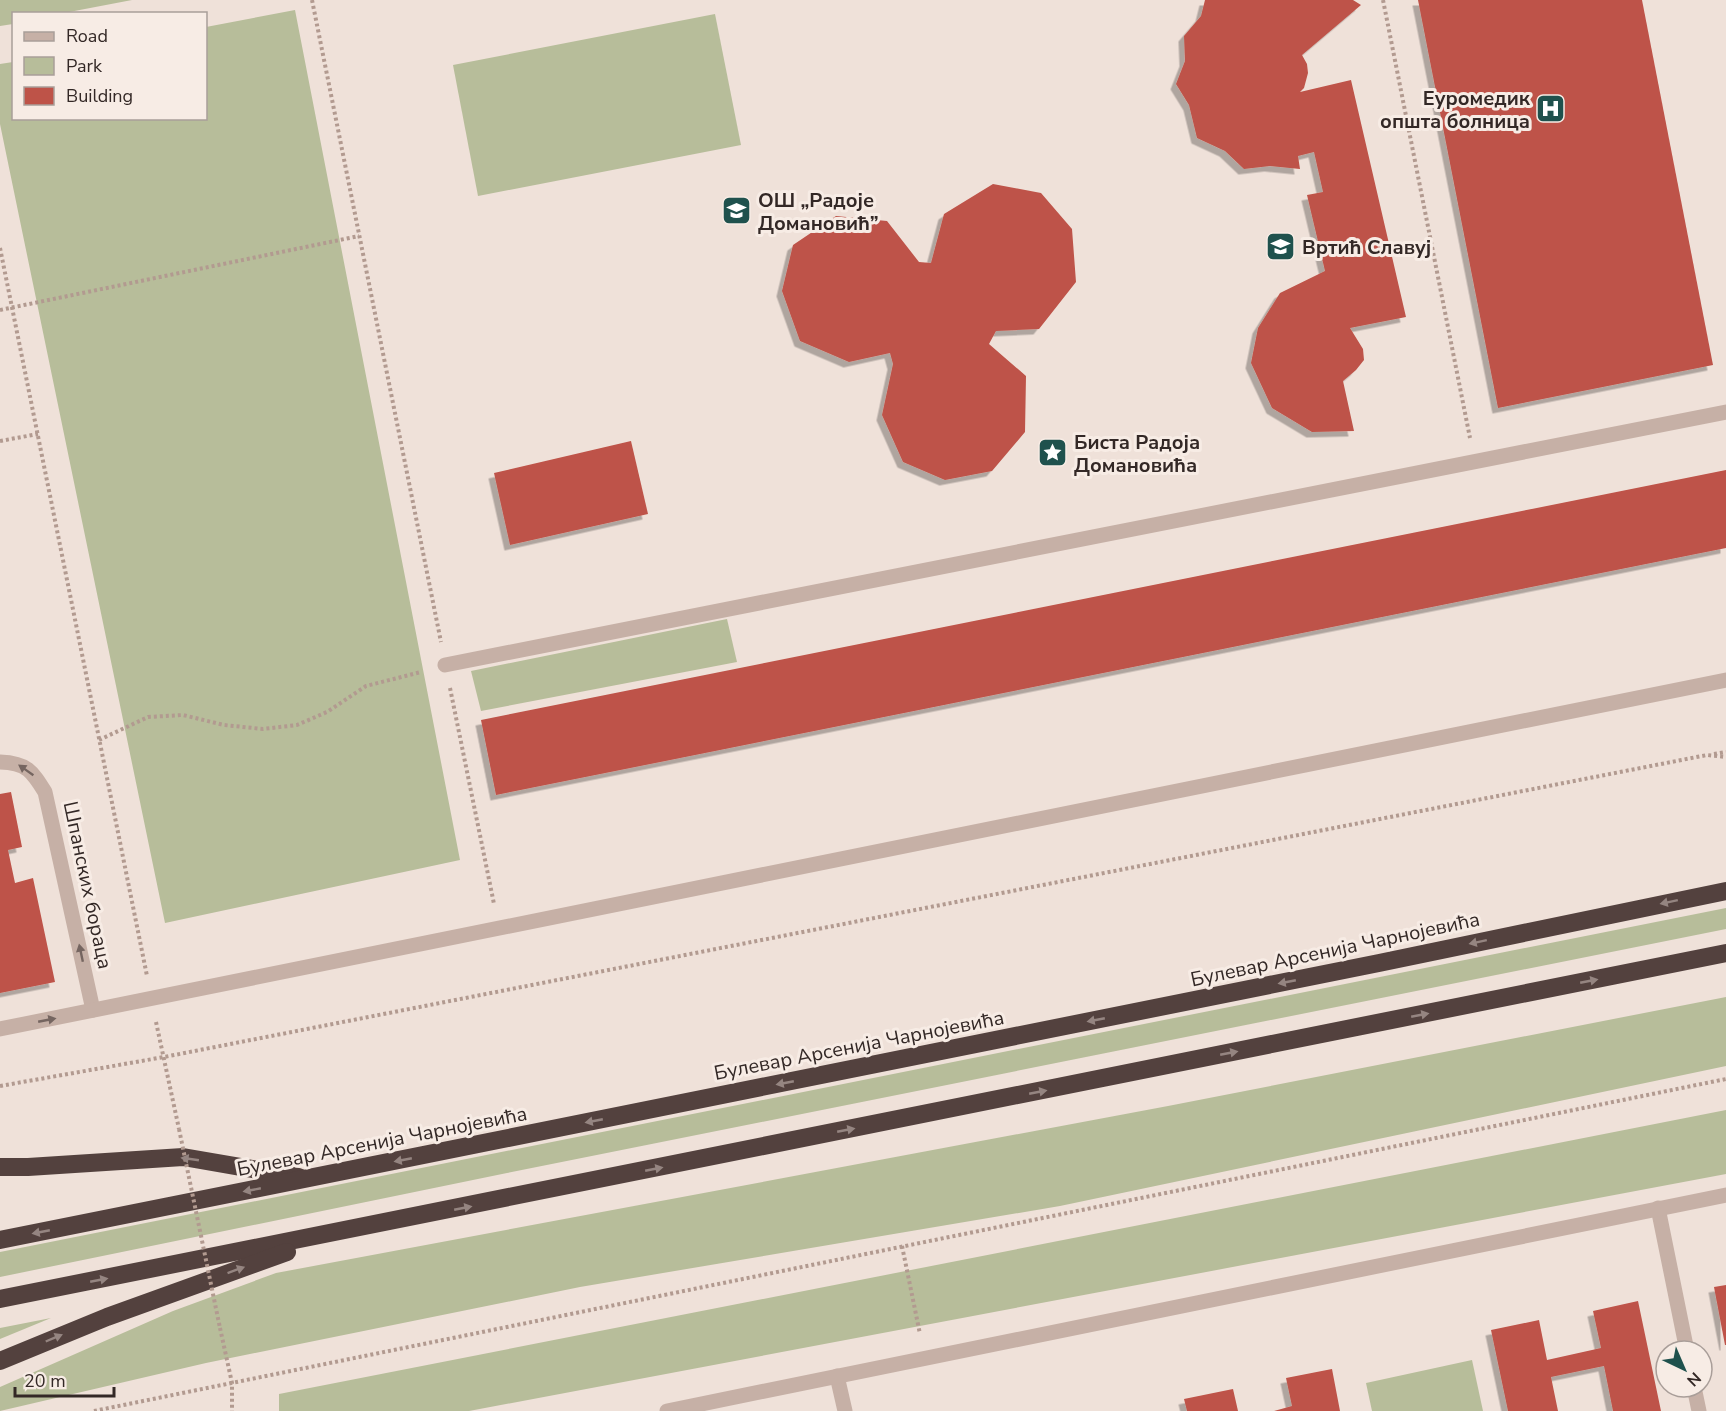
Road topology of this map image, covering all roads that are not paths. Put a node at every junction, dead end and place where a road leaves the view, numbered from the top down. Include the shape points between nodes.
1 (1726, 412) edge
2 (445, 665) road end
3 (1726, 680) edge
4 (0, 762) edge
5 (1726, 891) edge
6 (1726, 953) edge
7 (93, 1010) junction
8 (0, 1029) edge
9 (0, 1167) edge
10 (310, 1179) junction
11 (1726, 1195) edge
12 (1658, 1208) junction
13 (344, 1232) junction
14 (0, 1240) edge
15 (0, 1299) edge
16 (1685, 1339) edge
17 (0, 1361) edge
18 (837, 1376) junction
19 (667, 1411) edge
20 (845, 1411) edge

1 - 2 street
3 - 7 street
7 -> 4 street, Шпанских бораца via 45,792 31,770 14,762
5 -> 10 highway, Булевар Арсенија Чарнојевића
13 -> 6 highway
8 -> 7 street
10 -> 9 highway via 183,1157
10 -> 14 highway, Булевар Арсенија Чарнојевића
11 - 12 street
12 - 16 street
12 - 18 street
15 -> 13 highway
17 -> 13 highway via 107,1317
18 - 19 street
18 - 20 street

